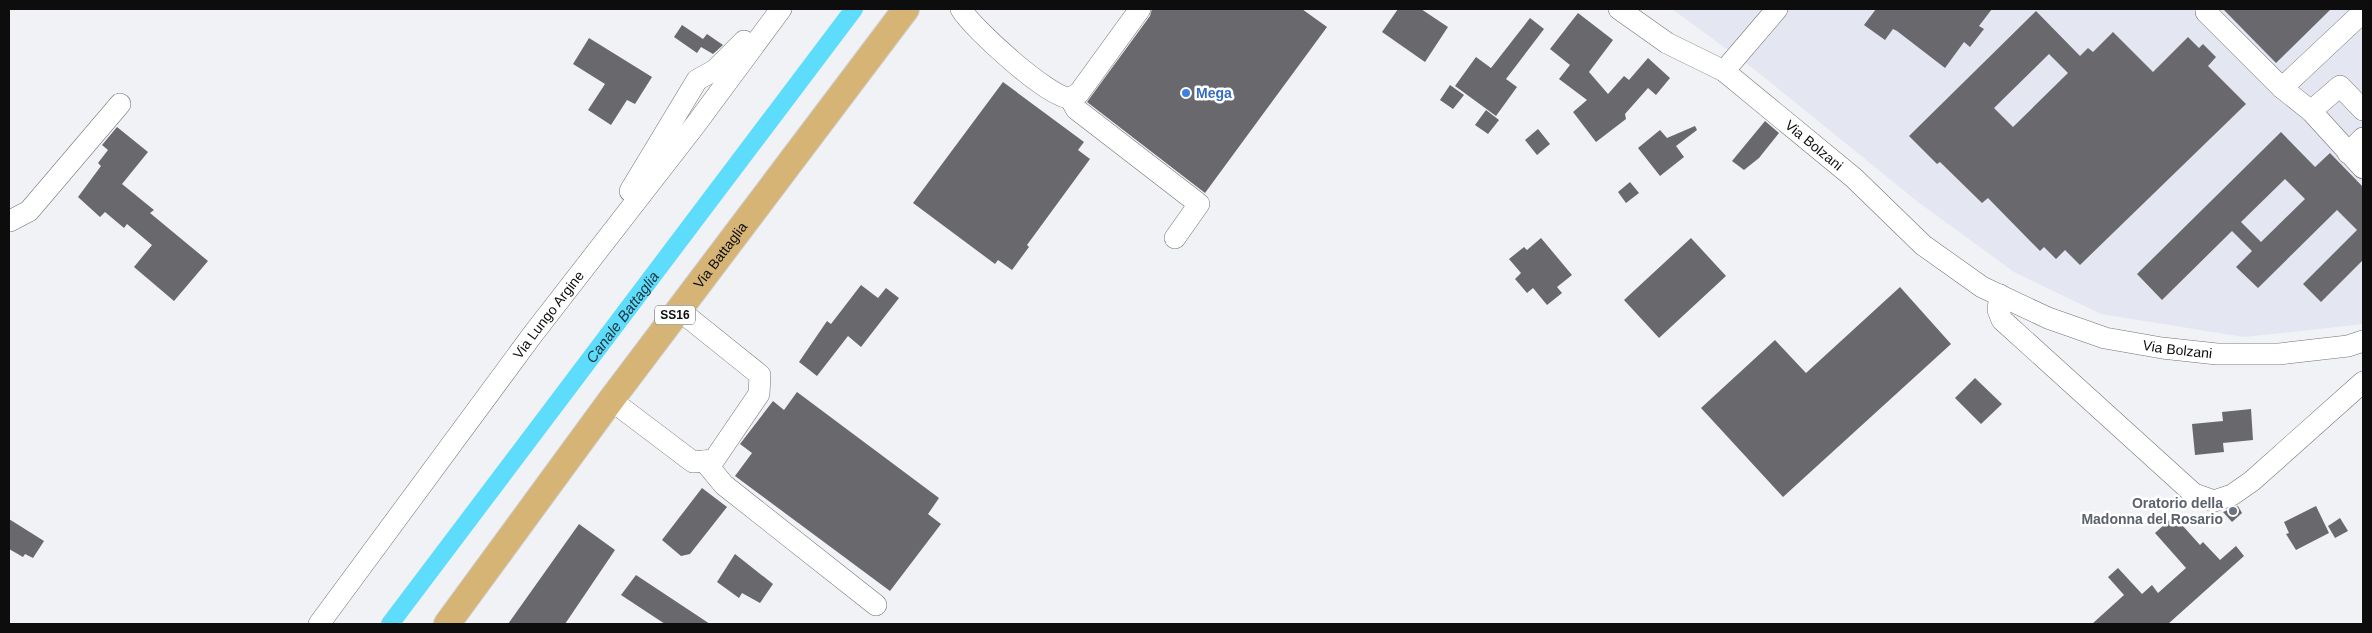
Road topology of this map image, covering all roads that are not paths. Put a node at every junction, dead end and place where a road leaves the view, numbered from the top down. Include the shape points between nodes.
1 (781, 9) edge
2 (906, 9) edge
3 (961, 9) edge
4 (972, 9) edge
5 (1140, 9) edge
6 (1619, 9) edge
7 (1777, 9) edge
8 (2206, 9) edge
9 (2363, 12) edge
10 (987, 38) junction
11 (1724, 71) junction
12 (2282, 88) junction
13 (1070, 98) junction
14 (120, 104) dead end
15 (2310, 110) junction
16 (2363, 110) edge
17 (2363, 138) edge
18 (2348, 153) junction
19 (2363, 168) edge
20 (9, 222) edge
21 (1175, 238) dead end
22 (2000, 295) junction
23 (679, 310) junction
24 (2363, 342) edge
25 (2363, 382) edge
26 (611, 400) junction
27 (704, 461) junction
28 (876, 605) dead end
29 (319, 624) edge
30 (446, 624) edge

1 - 29 street, Via Lungo Argine
2 - 23 main road, Via Battaglia / SS16
3 - 10 street
4 - 10 street
5 - 13 street via 1079,93
6 - 11 street, Via Bolzani via 1667,43
7 - 11 street
8 - 12 street
9 - 12 street
10 - 13 street via 1005,56 1059,96
11 - 22 street, Via Bolzani via 1854,178 1923,245
12 - 15 street
13 - 21 street via 1076,109 1199,204
14 - 20 street via 29,211
15 - 16 street via 2340,86
15 - 18 street
17 - 18 street
18 - 19 street
22 - 24 street, Via Bolzani via 2048,318 2105,338 2162,348 2217,354 2279,354
22 - 25 street via 1998,310 2002,320 2194,494 2214,500 2232,495 2252,481
23 - 26 main road, Via Battaglia / SS16
23 - 27 street via 760,375 759,394 714,460
26 - 27 street via 693,462
26 - 30 main road, Via Battaglia / SS16
27 - 28 street via 724,485

